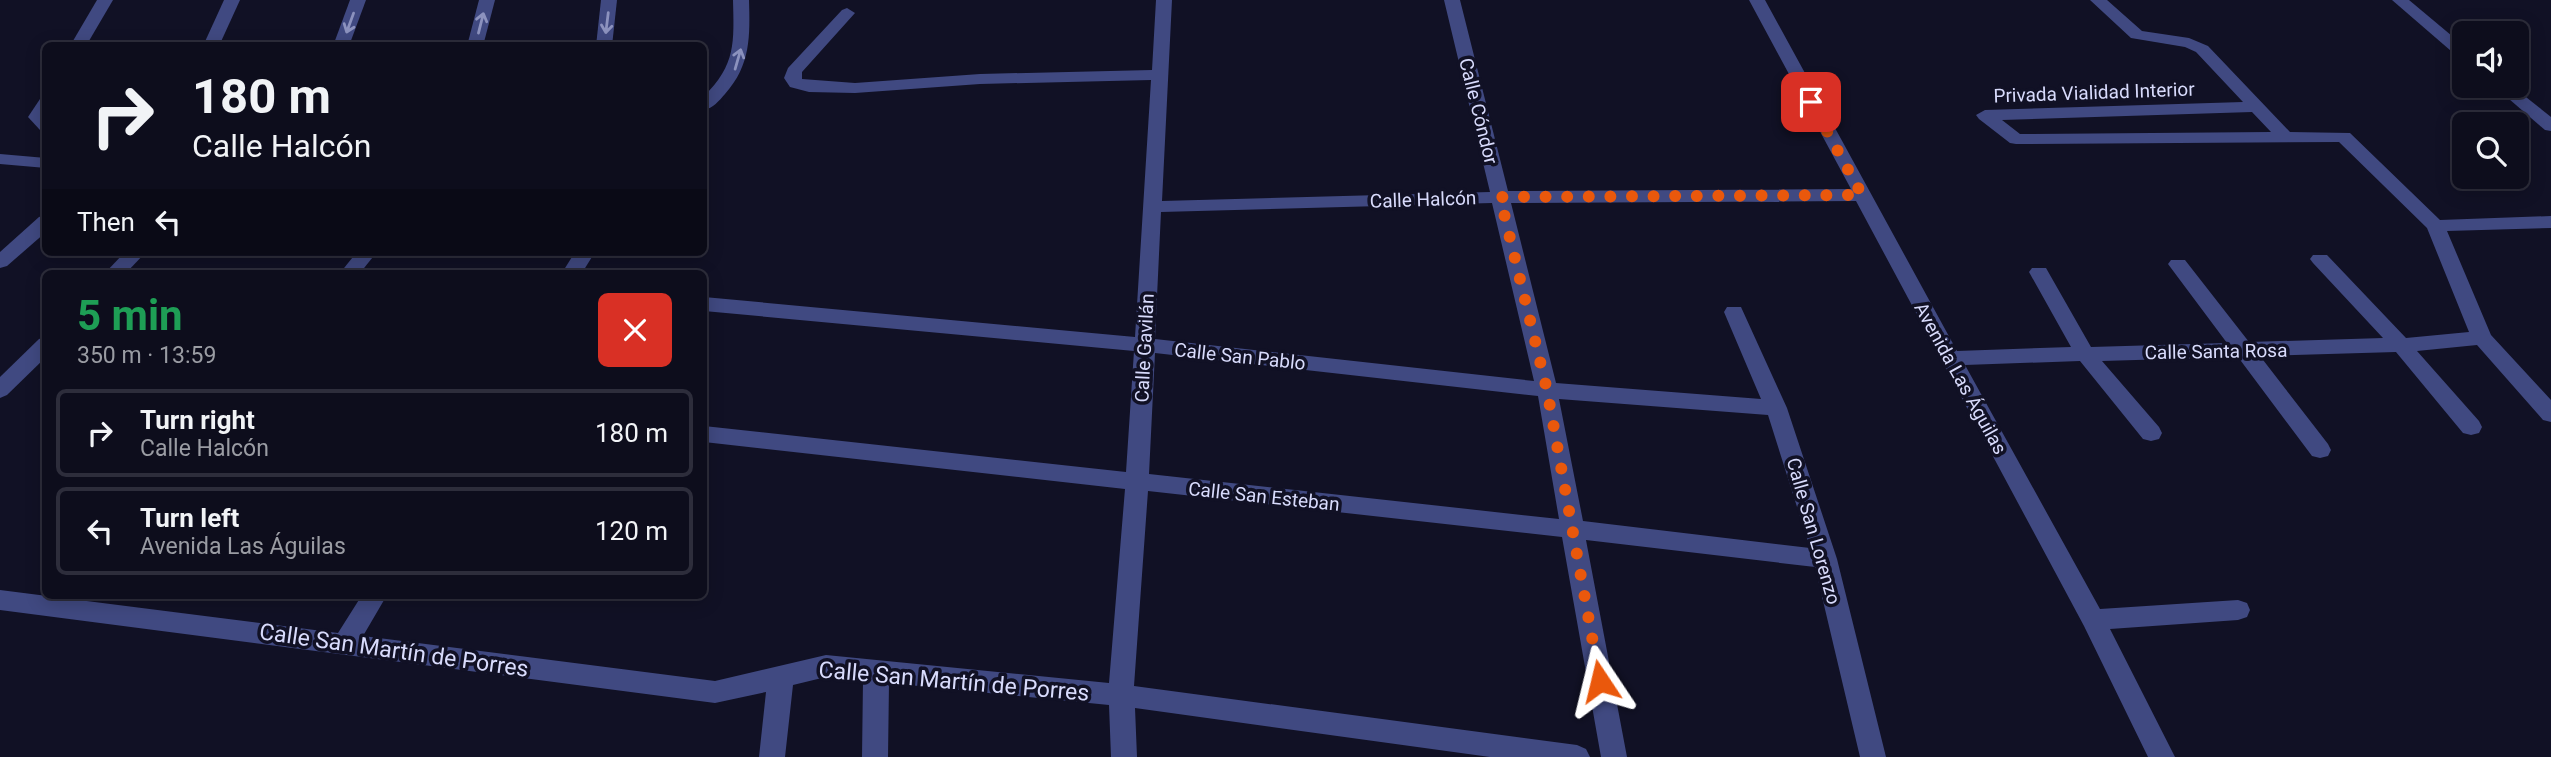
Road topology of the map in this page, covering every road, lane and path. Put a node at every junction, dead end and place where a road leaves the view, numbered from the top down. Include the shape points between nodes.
1 (104, 0) edge
2 (232, 0) edge
3 (358, 0) edge
4 (487, 0) edge
5 (610, 0) edge
6 (741, 0) edge
7 (1164, 0) edge
8 (1452, 0) edge
9 (1757, 0) edge
10 (2098, 0) edge
11 (2400, 0) edge
12 (847, 13) dead end
13 (80, 42) edge
14 (213, 42) edge
15 (342, 42) edge
16 (476, 42) edge
17 (605, 42) edge
18 (2452, 44) edge
19 (1160, 75) junction
20 (2517, 98) edge
21 (707, 102) edge
22 (2256, 107) junction
23 (2551, 126) edge
24 (2286, 138) junction
25 (0, 159) edge
26 (42, 163) edge
27 (1862, 195) junction
28 (1500, 197) junction
29 (1152, 207) junction
30 (2551, 222) edge
31 (42, 224) edge
32 (2435, 226) junction
33 (132, 256) edge
34 (364, 256) edge
35 (2320, 259) dead end
36 (0, 262) edge
37 (2178, 264) dead end
38 (118, 270) edge
39 (352, 270) edge
40 (2039, 272) dead end
41 (707, 304) edge
42 (1734, 312) dead end
43 (2482, 338) junction
44 (1144, 345) junction
45 (2402, 345) junction
46 (42, 348) edge
47 (2244, 351) junction
48 (2085, 354) junction
49 (1950, 358) junction
50 (0, 390) edge
51 (1547, 390) junction
52 (1776, 408) junction
53 (2551, 414) edge
54 (2471, 427) dead end
55 (707, 433) edge
56 (2151, 433) dead end
57 (2320, 450) dead end
58 (1137, 483) junction
59 (1572, 528) junction
60 (1825, 559) junction
61 (372, 599) edge
62 (0, 600) edge
63 (82, 602) edge
64 (2238, 610) dead end
65 (2093, 620) junction
66 (345, 643) junction
67 (876, 671) junction
68 (781, 675) junction
69 (1121, 695) junction
70 (1564, 756) edge
71 (772, 757) edge
72 (875, 757) edge
73 (1124, 757) edge
74 (1614, 757) edge
75 (1873, 757) edge
76 (2162, 757) edge

1 - 13 street
2 - 14 street
3 -> 15 street
16 -> 4 street
5 -> 17 street
21 -> 6 street via 738,64
7 - 19 street, Calle Gavilán
8 - 28 street, Calle Cóndor
9 - 27 street, Avenida Las Águilas
10 - 22 street, Privada Vialidad Interior via 2137,35 2202,49
11 - 18 street
12 - 19 street via 794,71 796,83 855,88 980,79
19 - 29 street, Calle Gavilán
20 - 23 street
22 - 24 street, Privada Vialidad Interior
22 - 24 street, Privada Vialidad Interior via 1985,115 2017,139
24 - 32 street, Privada Vialidad Interior via 2344,137
25 - 26 street
27 - 28 street, Calle Halcón
27 - 49 street, Avenida Las Águilas
28 - 29 street, Calle Halcón
28 - 51 street, Calle Cóndor
29 - 44 street, Calle Gavilán
30 - 32 street
31 - 36 street
32 - 43 street
33 - 38 street
34 - 39 street
35 - 45 street
37 - 47 street
40 - 48 street
41 - 44 street, Calle San Pablo
42 - 52 street, Calle San Lorenzo
43 - 45 street, Calle Santa Rosa
43 - 53 street
44 - 51 street, Calle San Pablo
44 - 58 street, Calle Gavilán
45 - 47 street, Calle Santa Rosa
45 - 54 street
46 - 50 street
47 - 48 street, Calle Santa Rosa
47 - 57 street
48 - 49 street, Calle Santa Rosa
48 - 56 street
49 - 65 street, Avenida Las Águilas
51 - 52 street, Calle San Pablo
51 - 59 street, Calle Cóndor
52 - 60 street, Calle San Lorenzo
55 - 58 street, Calle San Esteban
58 - 59 street, Calle San Esteban
58 - 69 street, Calle Gavilán
59 - 60 street, Calle San Esteban
59 - 74 street, Calle Cóndor
60 - 75 street, Calle San Lorenzo
61 - 66 street
62 - 63 street, Calle San Martín de Porres
63 - 66 street, Calle San Martín de Porres
64 - 65 street
65 - 76 street, Avenida Las Águilas
66 - 68 street, Calle San Martín de Porres via 715,692 752,687
67 - 68 street, Calle San Martín de Porres via 826,666
67 - 69 street, Calle San Martín de Porres
67 - 72 street
68 - 71 street
69 - 70 street, Calle San Martín de Porres
69 - 73 street, Calle Gavilán

